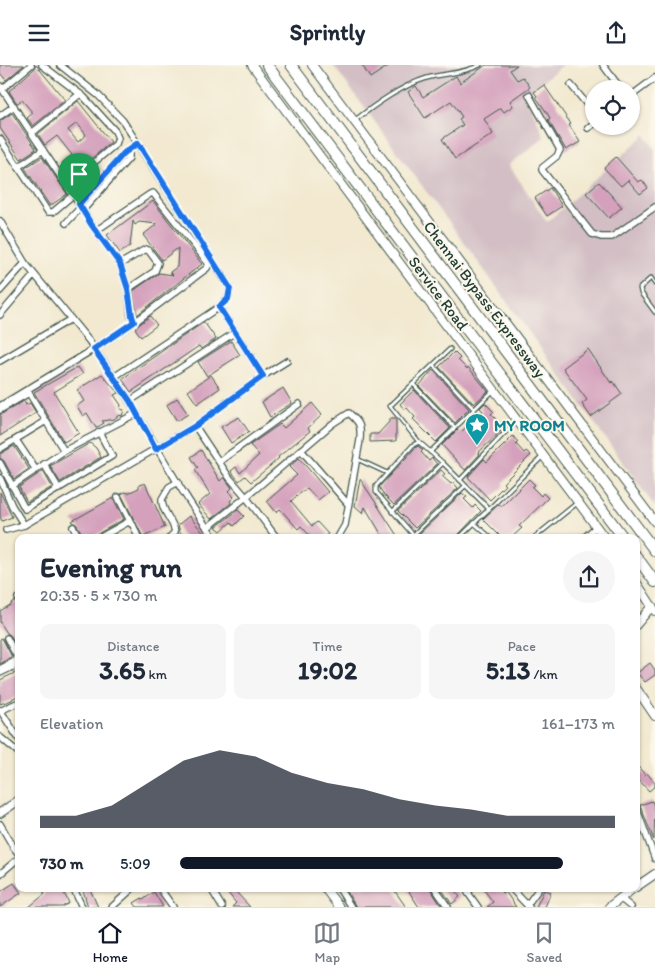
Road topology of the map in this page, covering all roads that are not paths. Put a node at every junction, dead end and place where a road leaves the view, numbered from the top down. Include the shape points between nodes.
1 (31, 65) edge
2 (42, 65) edge
3 (60, 65) edge
4 (252, 65) edge
5 (267, 65) edge
6 (291, 65) edge
7 (312, 65) edge
8 (480, 65) edge
9 (603, 65) edge
10 (655, 78) edge
11 (615, 80) edge
12 (571, 85) dead end
13 (1, 88) edge
14 (640, 89) edge
15 (80, 94) junction
16 (529, 95) dead end
17 (585, 102) edge
18 (14, 107) junction
19 (0, 117) edge
20 (354, 121) junction
21 (32, 133) junction
22 (0, 139) edge
23 (138, 143) junction
24 (44, 150) junction
25 (18, 167) junction
26 (67, 185) junction
27 (73, 195) junction
28 (81, 207) junction
29 (655, 207) edge
30 (0, 221) edge
31 (66, 223) dead end
32 (97, 230) junction
33 (25, 263) junction
34 (120, 264) junction
35 (34, 275) junction
36 (655, 275) edge
37 (650, 278) junction
38 (655, 284) edge
39 (128, 289) junction
40 (0, 291) edge
41 (219, 307) junction
42 (655, 312) edge
43 (0, 315) edge
44 (71, 319) junction
45 (134, 322) junction
46 (234, 333) junction
47 (94, 349) junction
48 (450, 349) dead end
49 (0, 361) edge
50 (287, 361) dead end
51 (433, 365) junction
52 (263, 376) junction
53 (114, 377) junction
54 (413, 384) junction
55 (492, 392) dead end
56 (130, 401) junction
57 (299, 403) dead end
58 (0, 406) edge
59 (474, 409) junction
60 (0, 410) edge
61 (137, 413) junction
62 (46, 421) junction
63 (517, 421) junction
64 (195, 426) junction
65 (455, 428) junction
66 (99, 431) junction
67 (16, 439) junction
68 (419, 442) junction
69 (0, 449) edge
70 (156, 449) junction
71 (302, 450) junction
72 (64, 451) junction
73 (430, 452) junction
74 (543, 456) junction
75 (357, 459) junction
76 (220, 461) junction
77 (0, 463) edge
78 (442, 463) junction
79 (44, 464) junction
80 (36, 470) junction
81 (387, 473) junction
82 (0, 478) edge
83 (460, 480) junction
84 (178, 482) junction
85 (12, 486) junction
86 (465, 486) junction
87 (59, 489) junction
88 (3, 491) edge
89 (118, 497) dead end
90 (246, 497) junction
91 (577, 503) junction
92 (348, 504) junction
93 (489, 509) junction
94 (392, 512) junction
95 (655, 522) edge
96 (131, 523) junction
97 (474, 523) junction
98 (24, 525) junction
99 (73, 527) dead end
100 (207, 528) junction
101 (593, 529) junction
102 (6, 530) dead end
103 (78, 534) edge
104 (106, 534) edge
105 (136, 534) edge
106 (173, 534) edge
107 (212, 534) edge
108 (274, 534) edge
109 (340, 534) edge
110 (412, 534) edge
111 (416, 534) edge
112 (463, 534) edge
113 (487, 534) edge
114 (539, 534) edge
115 (588, 534) edge
116 (600, 534) edge
117 (621, 534) edge
118 (655, 551) edge
119 (640, 561) edge
120 (655, 582) edge
121 (640, 588) edge
122 (653, 609) edge
123 (640, 621) edge
124 (7, 638) dead end
125 (15, 655) edge
126 (15, 662) edge
127 (15, 663) edge
128 (0, 669) edge
129 (0, 673) edge
130 (640, 694) edge
131 (15, 704) edge
132 (0, 710) edge
133 (655, 716) edge
134 (15, 733) edge
135 (0, 737) edge
136 (15, 750) edge
137 (15, 803) edge
138 (0, 813) edge
139 (640, 818) edge
140 (0, 824) edge
141 (15, 849) edge
142 (655, 859) edge
143 (15, 861) edge
144 (0, 874) edge
145 (655, 874) edge
146 (640, 884) edge
147 (74, 892) edge
148 (128, 892) edge
149 (162, 892) edge
150 (214, 892) edge
151 (328, 892) edge
152 (341, 892) edge
153 (438, 892) edge
154 (469, 892) edge
155 (515, 892) edge
156 (537, 892) edge
157 (629, 892) edge
158 (620, 898) junction
159 (528, 906) edge
160 (82, 907) edge
161 (112, 907) edge
162 (173, 907) edge
163 (222, 907) edge
164 (339, 907) edge
165 (351, 907) edge
166 (448, 907) edge
167 (478, 907) edge
168 (609, 907) edge
169 (632, 907) edge

1 - 13 street
2 - 15 street
3 - 23 street via 112,108
4 - 63 street, Service Road
5 - 117 highway, Chennai Bypass Expressway
6 - 118 highway, Chennai Bypass Expressway
7 - 20 street
8 - 20 lane via 425,79 381,101
9 - 11 street
10 - 14 street
12 - 17 street
13 - 18 street
15 - 21 street
15 - 26 street via 114,131 118,141
16 - 29 street via 560,150 542,170 592,234 612,237
18 - 19 street
18 - 21 street
20 - 95 street
21 - 24 street
22 - 25 street
23 - 28 street via 124,153
23 - 41 street via 230,288 228,299
24 - 25 street
24 - 26 street
25 - 27 street via 48,212 53,212
26 - 27 street
27 - 28 street
28 - 31 street
28 - 32 street
30 - 33 street
32 - 34 street
32 - 45 street via 153,193 209,264 207,269
33 - 35 street
33 - 40 street
34 - 39 street
34 - 39 street via 146,249 158,263 155,271
35 - 43 street
35 - 44 street
36 - 37 lane
37 - 38 lane
37 - 42 lane via 640,290
39 - 45 street
41 - 46 street
41 - 53 street
44 - 47 street
44 - 49 street
45 - 47 street
46 - 52 street
46 - 56 street
47 - 53 street
47 - 58 street
48 - 51 lane
50 - 52 street
51 - 54 lane
51 - 59 lane
52 - 64 street
53 - 56 street
54 - 65 lane
54 - 68 lane via 390,406
55 - 59 lane
56 - 61 street
57 - 76 street
59 - 65 lane
60 - 62 street via 29,393
61 - 66 street
61 - 70 street
62 - 67 street
62 - 72 street
63 - 74 street, Service Road
63 - 83 lane
64 - 70 street
64 - 76 street
65 - 73 lane
66 - 72 street
66 - 87 street via 112,456
67 - 69 street
67 - 80 street
68 - 73 lane
68 - 81 lane
70 - 84 street
70 - 98 street
71 - 75 street via 349,413 359,422 361,429
71 - 90 street
71 - 92 street
72 - 79 street
73 - 78 lane
74 - 91 street, Service Road
74 - 93 lane
75 - 81 lane
75 - 92 street
76 - 90 street
77 - 85 street
78 - 83 lane
78 - 94 lane
79 - 80 street
79 - 87 street
80 - 85 street
81 - 94 lane via 376,489
82 - 88 street
83 - 86 lane
84 - 100 street
84 - 106 street via 169,487 162,499 174,527
85 - 87 street via 25,509
86 - 93 lane
86 - 111 lane
88 - 98 street
89 - 96 street
90 - 100 street
90 - 108 street
91 - 101 street, Service Road
91 - 114 lane
92 - 109 street via 345,525
93 - 97 lane
94 - 110 lane
96 - 104 street
96 - 105 street
97 - 112 lane
97 - 113 lane
98 - 102 street
99 - 103 street
100 - 107 street
101 - 115 street
101 - 116 street, Service Road
119 - 120 highway
121 - 122 street
122 - 123 street
124 - 125 street
126 - 128 street
127 - 129 street
130 - 133 street
131 - 132 street
132 - 134 street
135 - 136 street
137 - 138 street
139 - 142 street
140 - 141 street
143 - 144 street
145 - 146 street
147 - 160 street
148 - 161 street
149 - 162 street
150 - 163 street
151 - 164 street
152 - 165 street
153 - 166 street
154 - 167 street
155 - 159 street
156 - 159 street
157 - 158 street
158 - 168 street
158 - 169 street

